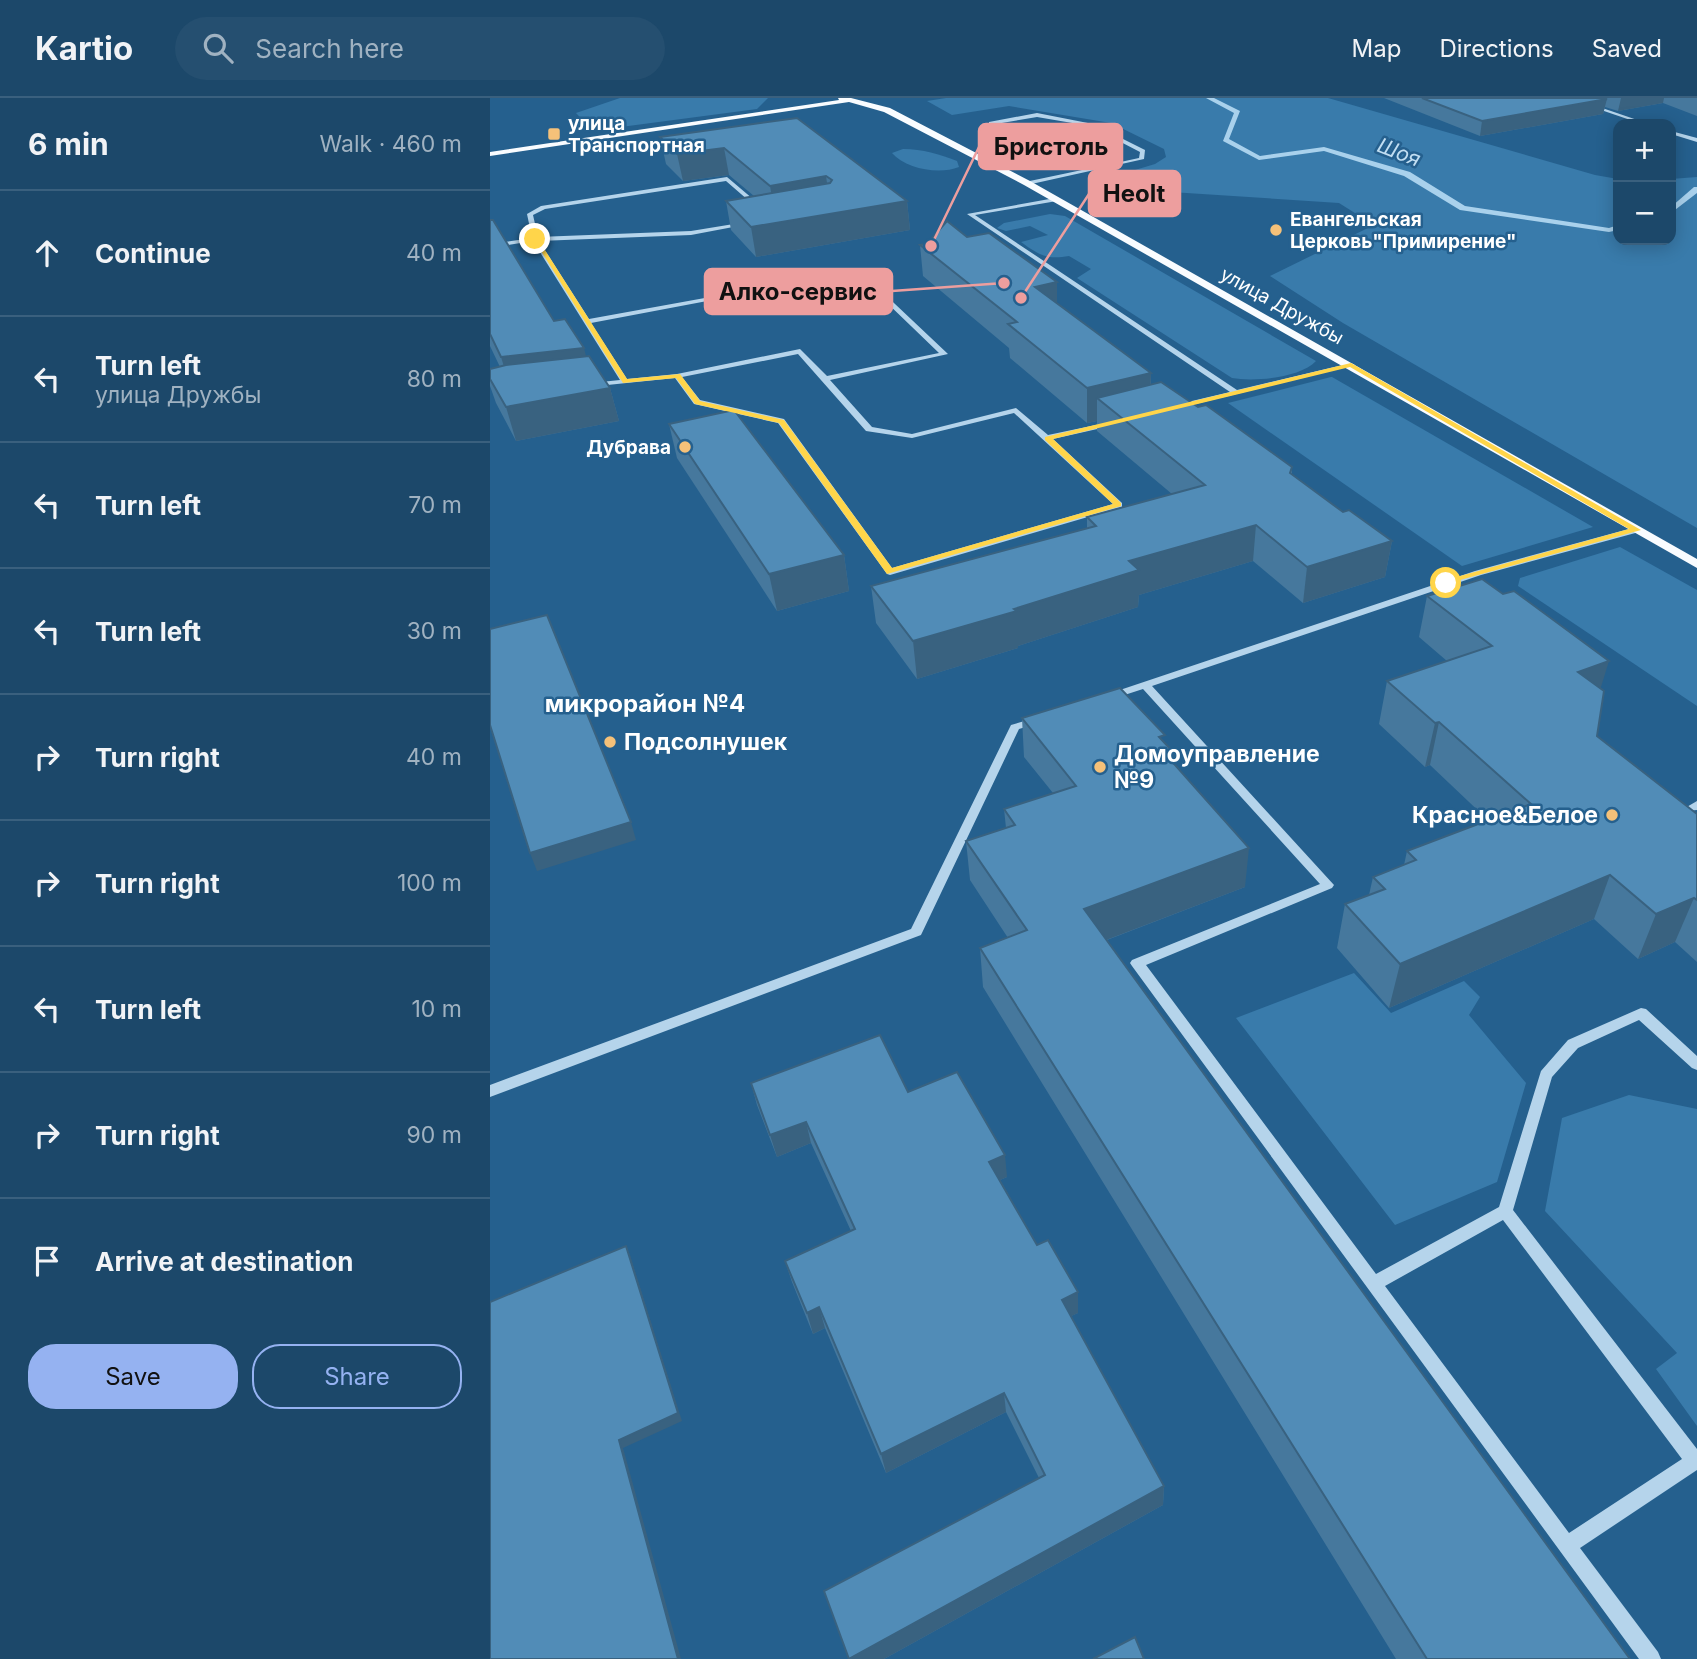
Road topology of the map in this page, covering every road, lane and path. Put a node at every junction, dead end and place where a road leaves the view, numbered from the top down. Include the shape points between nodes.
1 (794, 98) edge
2 (864, 98) edge
3 (1568, 98) edge
4 (846, 99) edge
5 (794, 108) junction
6 (1631, 119) edge
7 (1676, 134) edge
8 (1697, 140) edge
9 (1038, 153) junction
10 (490, 154) edge
11 (987, 162) junction
12 (1088, 171) junction
13 (1027, 183) junction
14 (1055, 200) junction
15 (763, 211) edge
16 (759, 221) edge
17 (535, 239) junction
18 (490, 246) edge
19 (588, 321) junction
20 (1351, 365) junction
21 (677, 376) junction
22 (825, 379) junction
23 (625, 382) junction
24 (585, 386) edge
25 (1236, 393) junction
26 (1163, 411) edge
27 (1125, 420) edge
28 (1048, 438) junction
29 (1636, 530) junction
30 (1697, 564) edge
31 (1145, 685) junction
32 (1096, 701) edge
33 (1050, 716) edge
34 (1697, 1064) edge
35 (490, 1091) edge
36 (1504, 1211) junction
37 (1375, 1283) junction
38 (1696, 1464) edge
39 (1568, 1545) junction
40 (1651, 1659) edge

1 - 5 main road
2 - 4 street
3 - 6 street
4 - 5 main road
4 - 11 main road, улица Дружбы via 887,110
5 - 10 main road
7 - 8 street
9 - 11 street
9 - 12 street via 1059,156
9 - 12 street via 991,123 1037,115 1091,125 1143,151 1141,159
11 - 13 main road, улица Дружбы
12 - 13 street
13 - 14 main road, улица Дружбы
14 - 20 main road, улица Дружбы
14 - 25 street via 970,214
15 - 17 street via 727,179 543,207 530,214
16 - 17 street via 691,233
17 - 18 street
17 - 19 street
19 - 22 street via 857,271 944,354
19 - 23 street
20 - 25 street
20 - 29 main road, улица Дружбы
21 - 22 street via 800,351
21 - 23 street
21 - 28 street via 697,402 781,421 890,572 1119,505
22 - 28 street via 869,429 912,436 1016,410
23 - 24 street
25 - 26 street
27 - 28 street
29 - 30 main road, улица Дружбы
29 - 31 street via 1478,573
31 - 32 street
31 - 37 street via 1328,885 1138,963
33 - 35 street via 1015,727 916,932
34 - 36 street via 1641,1013 1573,1044 1546,1075
36 - 37 street
36 - 38 street
37 - 39 street
38 - 39 street
39 - 40 street

